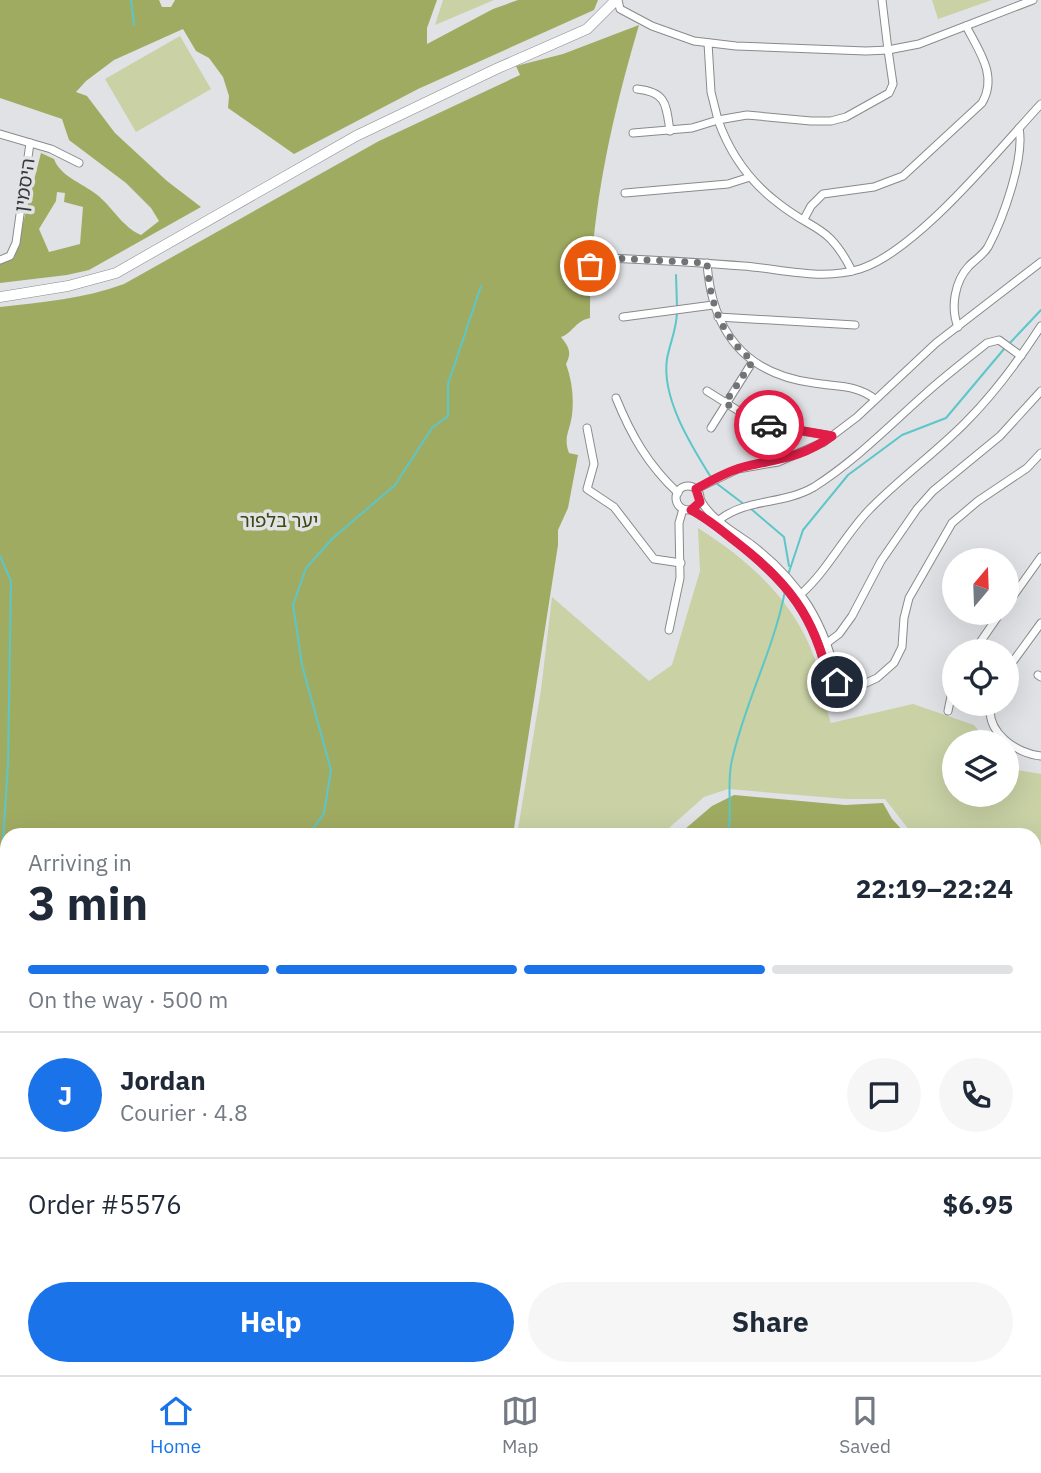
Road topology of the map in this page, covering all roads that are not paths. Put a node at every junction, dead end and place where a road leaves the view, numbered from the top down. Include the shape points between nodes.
1 (617, 0) edge
2 (882, 0) edge
3 (1033, 0) edge
4 (966, 26) junction
5 (708, 43) junction
6 (888, 50) junction
7 (637, 89) dead end
8 (1041, 104) edge
9 (718, 120) junction
10 (1019, 128) junction
11 (670, 131) junction
12 (633, 133) dead end
13 (0, 134) edge
14 (30, 143) junction
15 (79, 163) dead end
16 (750, 177) junction
17 (625, 193) dead end
18 (804, 219) junction
19 (610, 258) dead end
20 (0, 260) edge
21 (707, 263) junction
22 (1040, 264) edge
23 (852, 271) junction
24 (0, 297) edge
25 (713, 304) junction
26 (623, 317) dead end
27 (718, 317) junction
28 (855, 325) dead end
29 (1041, 326) edge
30 (958, 327) junction
31 (1021, 356) junction
32 (753, 361) junction
33 (707, 391) dead end
34 (1041, 391) edge
35 (616, 398) dead end
36 (875, 399) junction
37 (725, 403) junction
38 (587, 428) dead end
39 (711, 428) dead end
40 (832, 436) junction
41 (1041, 453) edge
42 (696, 489) junction
43 (678, 493) junction
44 (700, 499) junction
45 (687, 509) junction
46 (719, 520) junction
47 (1041, 557) edge
48 (681, 563) junction
49 (773, 568) junction
50 (1019, 588) edge
51 (797, 592) junction
52 (1041, 623) edge
53 (669, 630) dead end
54 (827, 643) junction
55 (1019, 653) edge
56 (833, 682) junction
57 (992, 716) edge
58 (1041, 757) edge

1 - 5 street via 620,9 652,26
1 - 24 main road via 587,29 356,136 116,273
2 - 6 street
3 - 4 street
4 - 6 street
4 - 18 street via 988,73 982,103 903,176 874,187 823,194
5 - 6 street
5 - 9 street via 710,92
6 - 9 street via 889,93 846,117 811,121 747,115
7 - 11 street via 660,95
8 - 10 street
9 - 11 street
9 - 16 street via 734,156
10 - 23 street via 923,229 895,250
10 - 30 street via 1010,191 997,227 987,248 959,282 954,316
11 - 12 street
13 - 14 street
14 - 15 street
14 - 20 street, היסמין via 16,243 10,256
16 - 17 street via 727,184
16 - 18 street
18 - 23 street via 833,238
19 - 21 street
21 - 23 street via 810,275
21 - 25 street
22 - 30 street
25 - 26 street
25 - 27 street
27 - 28 street
27 - 32 street via 734,343
29 - 31 street
30 - 36 street
31 - 46 street via 999,340 987,342 825,480 799,495 739,507
31 - 51 street via 964,424 867,512 813,583
32 - 36 street via 783,377 851,386
32 - 37 street
33 - 37 street
34 - 54 street via 1000,436 917,509 881,561 852,616
35 - 43 street via 640,450
36 - 40 street
37 - 39 street
37 - 40 street via 772,426
38 - 48 street via 594,464 587,489 614,507 654,559
40 - 42 street via 799,455 738,469
41 - 56 street via 952,523 909,598 902,647 894,663 866,683 849,687
42 - 43 street via 686,487
42 - 44 street
43 - 45 street via 677,501
44 - 45 street via 698,505
44 - 46 street
45 - 48 street via 679,523
45 - 49 street
46 - 49 street
47 - 50 street
48 - 53 street
49 - 51 street
51 - 54 street via 816,614
51 - 56 street
52 - 55 street
54 - 56 street
57 - 58 street via 1011,746

